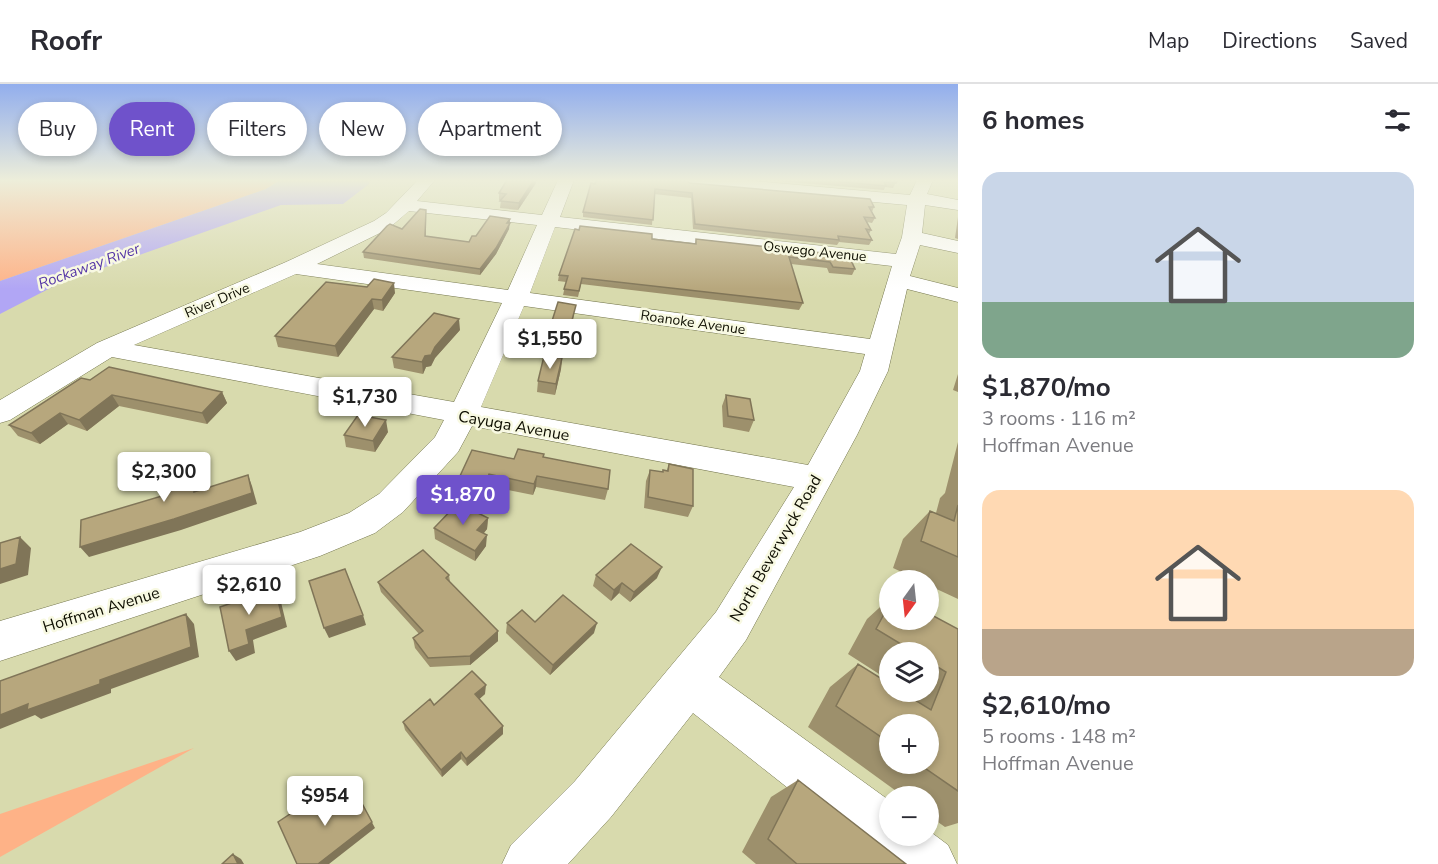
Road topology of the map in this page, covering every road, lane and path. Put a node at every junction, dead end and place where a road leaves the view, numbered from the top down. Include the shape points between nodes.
1 (391, 216) edge
2 (508, 216) edge
3 (551, 216) edge
4 (915, 216) edge
5 (549, 221) junction
6 (958, 247) edge
7 (905, 260) junction
8 (294, 267) junction
9 (958, 295) edge
10 (516, 298) junction
11 (106, 348) junction
12 (879, 348) junction
13 (0, 413) edge
14 (462, 415) junction
15 (815, 479) junction
16 (0, 641) edge
17 (689, 682) junction
18 (879, 827) edge
19 (905, 846) edge
20 (530, 864) edge
21 (929, 864) edge

1 - 8 street, River Drive
2 - 5 street, Oswego Avenue
3 - 5 street, Hoffman Avenue
4 - 7 street, North Beverwyck Road
5 - 7 street, Oswego Avenue
5 - 10 street, Hoffman Avenue
6 - 7 street
7 - 9 street
7 - 12 street, North Beverwyck Road
8 - 10 street, Roanoke Avenue
8 - 11 street, River Drive
10 - 12 street, Roanoke Avenue
10 - 14 street, Hoffman Avenue
11 - 13 street, River Drive
11 - 14 street, Cayuga Avenue
12 - 15 street, North Beverwyck Road via 874,371
14 - 15 street, Cayuga Avenue
14 - 16 street, Hoffman Avenue via 447,444 416,479 362,523 307,545
15 - 17 street, North Beverwyck Road via 731,626
17 - 18 street
17 - 20 street, North Beverwyck Road via 593,799
19 - 21 street

